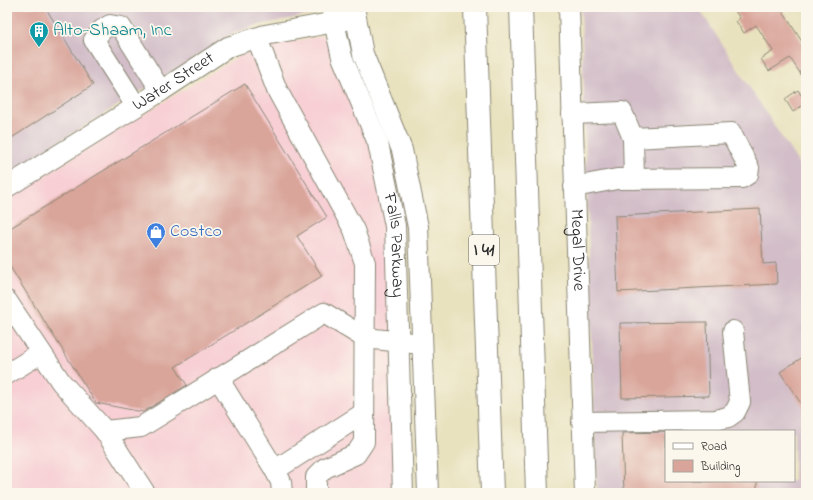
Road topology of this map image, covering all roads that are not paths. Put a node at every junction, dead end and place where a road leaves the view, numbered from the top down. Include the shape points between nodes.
1 (475, 7) edge
2 (521, 7) edge
3 (568, 7) edge
4 (355, 12) edge
5 (333, 15) edge
6 (257, 38) junction
7 (161, 91) junction
8 (136, 106) junction
9 (572, 114) junction
10 (633, 138) junction
11 (634, 179) junction
12 (7, 187) edge
13 (574, 187) junction
14 (7, 300) edge
15 (733, 332) dead end
16 (365, 338) junction
17 (398, 341) junction
18 (421, 344) junction
19 (41, 352) junction
20 (7, 374) edge
21 (218, 378) junction
22 (364, 413) junction
23 (582, 422) junction
24 (105, 431) junction
25 (275, 470) junction
26 (145, 493) edge
27 (282, 493) edge
28 (316, 493) edge
29 (403, 493) edge
30 (428, 493) edge
31 (492, 493) edge
32 (538, 493) edge
33 (585, 493) edge

1 - 31 highway, I 41
2 - 32 highway
3 - 9 street, Megal Drive
4 - 5 street, Water Street
4 - 18 street, Falls Parkway via 363,54 402,150 418,228
5 - 6 street, Water Street
5 - 17 street, Falls Parkway via 342,57 378,143 388,188 395,226
6 - 7 street, Water Street via 228,47
6 - 16 street via 277,90 354,230 365,263
7 - 8 street, Water Street
7 - 8 street via 121,27 110,25 94,40
8 - 12 street, Water Street
9 - 10 street via 622,112
9 - 13 street, Megal Drive
10 - 11 street
10 - 11 street via 731,133 749,168 748,174 742,178
11 - 13 street via 617,179
13 - 23 street, Megal Drive
14 - 19 street
15 - 23 street via 740,402 735,412 728,417 716,420
16 - 17 street
16 - 21 street via 324,313
16 - 22 street
17 - 18 street
17 - 29 street, Falls Parkway
18 - 30 street, Falls Parkway
19 - 20 street
19 - 24 street via 61,382
21 - 24 street via 141,427
21 - 25 street
22 - 25 street
22 - 28 street via 364,442 356,454 325,468 316,477
23 - 33 street, Megal Drive
24 - 26 street
25 - 27 street via 281,482

